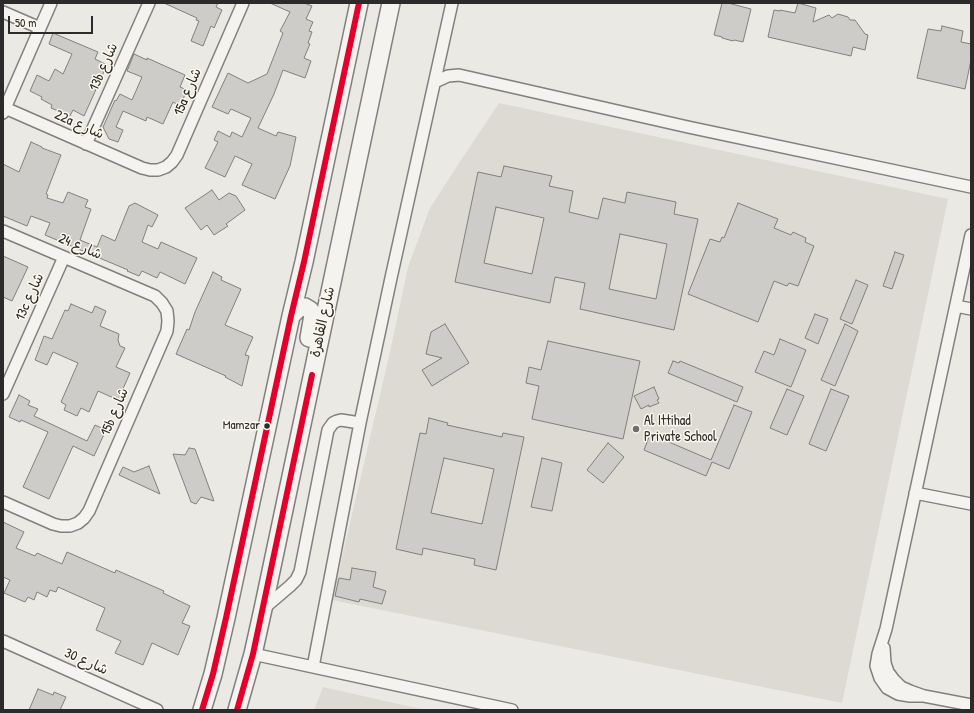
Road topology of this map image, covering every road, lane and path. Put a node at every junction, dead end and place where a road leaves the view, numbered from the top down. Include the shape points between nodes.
1 (51, 3) edge
2 (149, 3) edge
3 (243, 3) edge
4 (359, 3) edge
5 (452, 3) edge
6 (392, 6) edge
7 (3, 12) edge
8 (40, 28) junction
9 (441, 56) junction
10 (459, 75) junction
11 (435, 82) junction
12 (4, 110) edge
13 (86, 144) junction
14 (142, 168) joint
15 (971, 187) edge
16 (3, 230) edge
17 (971, 235) edge
18 (64, 257) junction
19 (146, 292) joint
20 (956, 306) junction
21 (971, 309) edge
22 (291, 316) junction
23 (3, 394) edge
24 (360, 423) junction
25 (915, 493) junction
26 (287, 496) junction
27 (3, 502) edge
28 (971, 504) edge
29 (264, 609) junction
30 (3, 641) edge
31 (253, 654) junction
32 (313, 667) junction
33 (971, 705) edge
34 (242, 706) edge
35 (157, 710) edge
36 (202, 710) edge
37 (512, 710) edge

1 - 8 street
2 - 13 street, 13b شارع
3 - 14 street, 15a شارع via 177,155 162,169
4 - 22 main road
5 - 9 street
6 - 26 main road, شارع القاهرة
7 - 8 street
8 - 12 street
9 - 10 street
9 - 11 street
10 - 11 street via 448,76
10 - 15 street
11 - 24 street
12 - 13 street, 22a شارع
13 - 14 street, 22a شارع
16 - 18 street, شارع 24
17 - 20 street
18 - 19 street, شارع 24
18 - 23 street, 13c شارع
19 - 27 street, 15b شارع via 155,296 167,311 167,330 89,511 78,523 61,526
20 - 21 street
20 - 25 street
22 - 26 main road via 299,308 305,307 313,315 286,459
22 - 36 main road via 221,639
24 - 29 street via 336,421 328,430 300,572 296,580
24 - 32 street
25 - 28 street
25 - 33 street via 876,666 887,688 898,694
26 - 29 main road, شارع القاهرة
29 - 31 main road, شارع القاهرة
30 - 35 street, شارع 30
31 - 32 street
31 - 34 main road, شارع القاهرة
32 - 37 street

